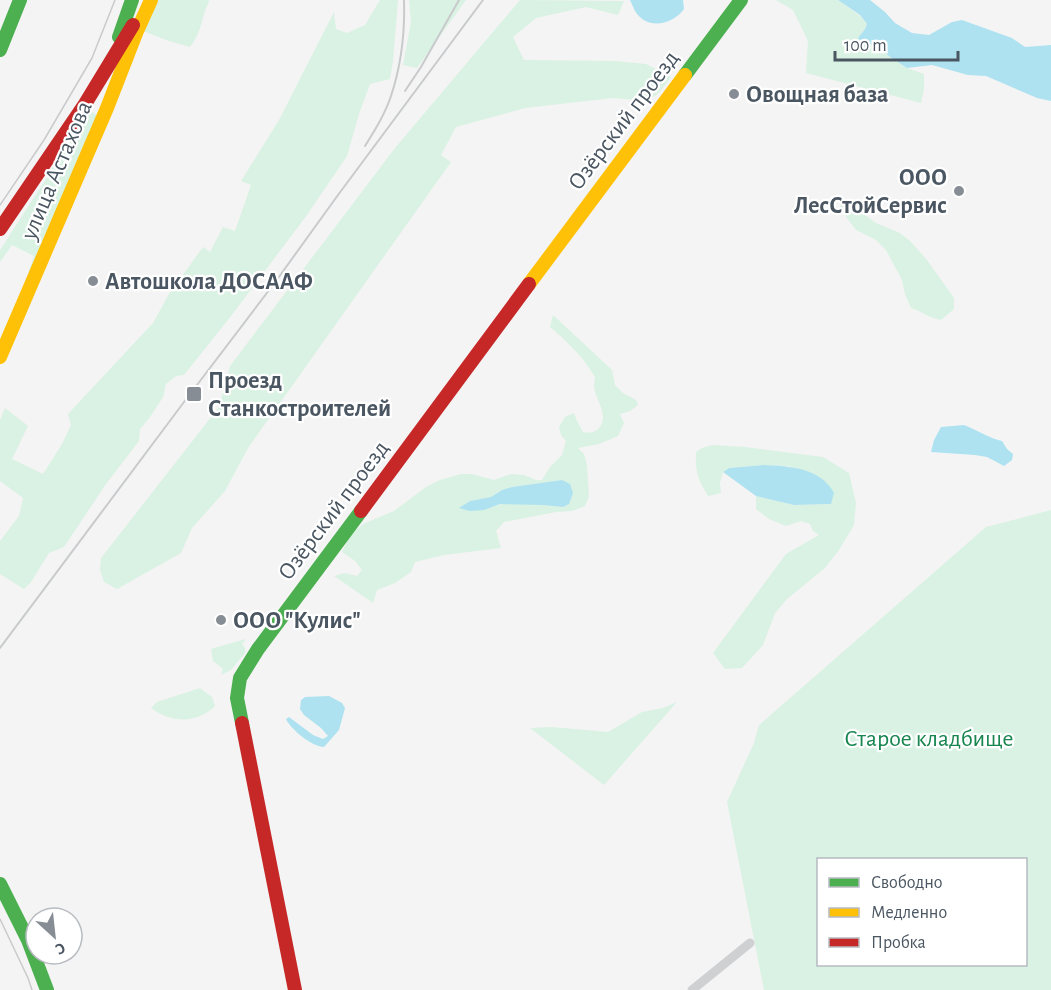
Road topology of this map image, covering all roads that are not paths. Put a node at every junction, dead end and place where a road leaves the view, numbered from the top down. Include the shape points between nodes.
1 (20, 0) edge
2 (132, 0) edge
3 (150, 0) edge
4 (741, 0) edge
5 (0, 50) edge
6 (107, 67) junction
7 (0, 229) edge
8 (0, 357) edge
9 (0, 884) edge
10 (750, 943) dead end
11 (292, 989) edge
12 (47, 990) edge
13 (692, 990) edge

1 - 5 street
2 - 6 street, улица Астахова
3 - 6 street, улица Астахова
3 - 8 street, улица Астахова
4 - 11 street, Озёрский проезд via 240,678 237,698
6 - 7 street, улица Астахова
9 - 12 street
10 - 13 street

